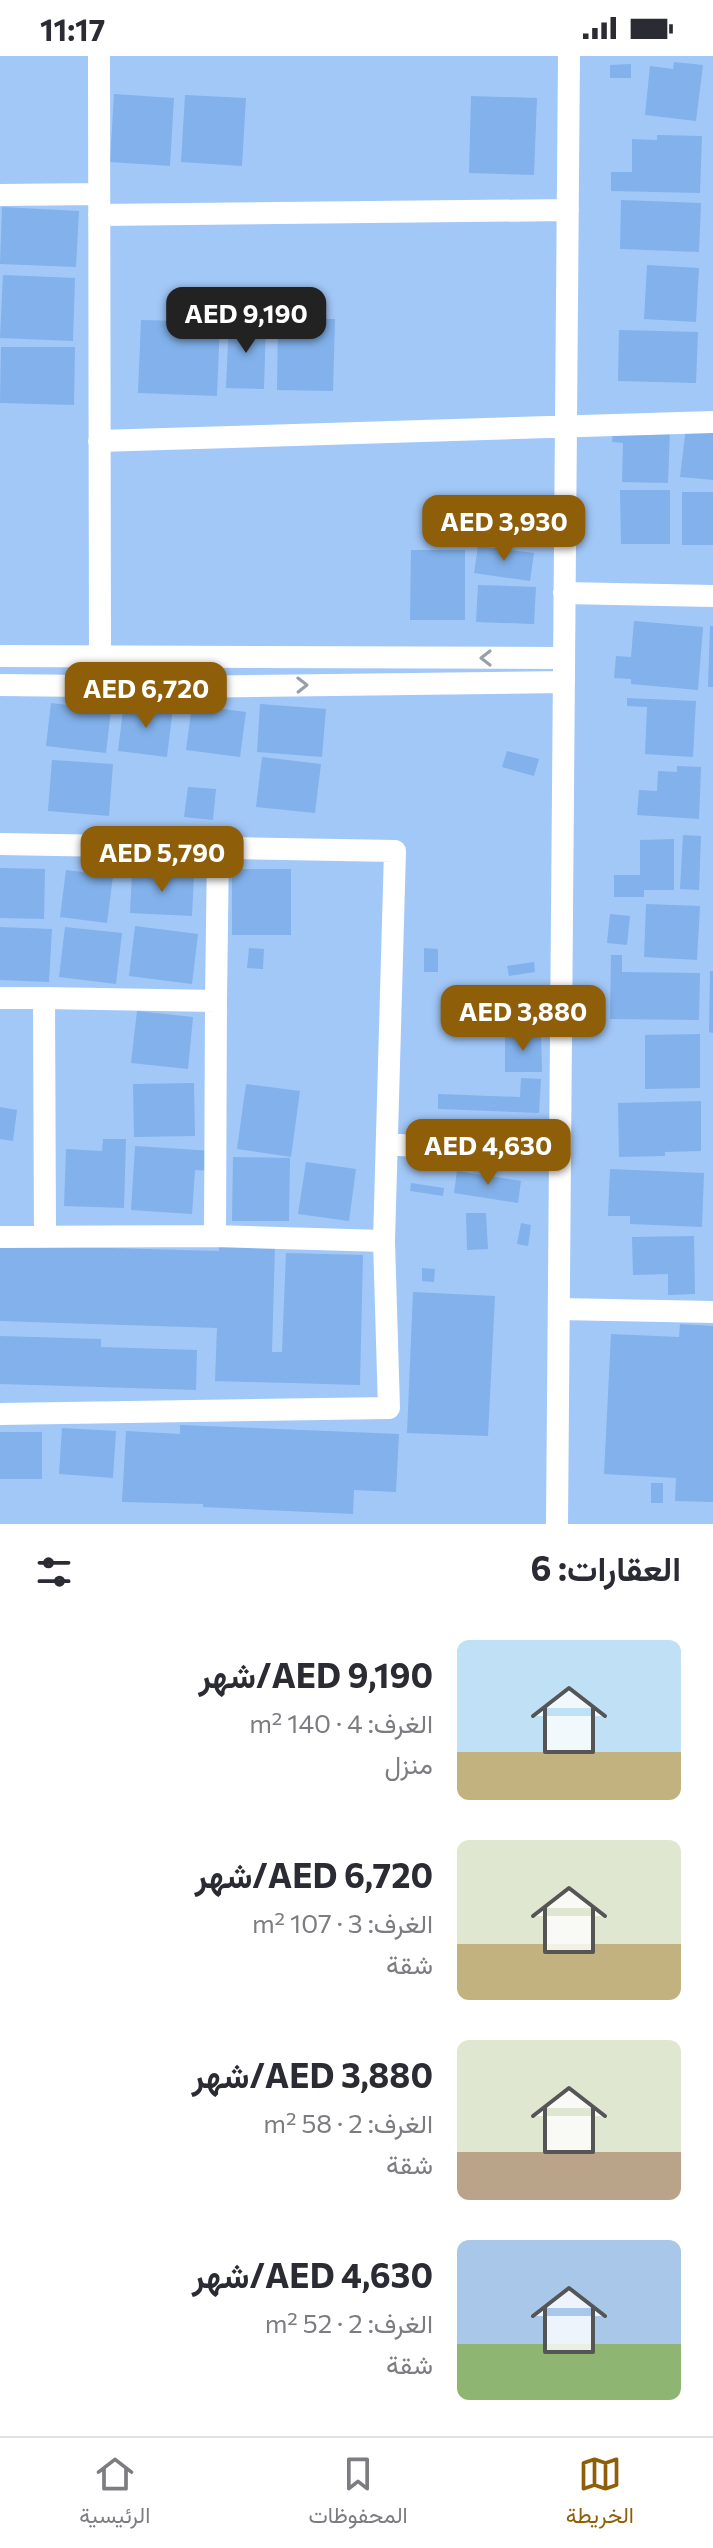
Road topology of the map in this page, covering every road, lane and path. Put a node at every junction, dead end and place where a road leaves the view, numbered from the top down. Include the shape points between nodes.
1 (99, 56) edge
2 (569, 56) edge
3 (0, 195) edge
4 (99, 204) junction
5 (568, 210) junction
6 (713, 422) edge
7 (566, 426) junction
8 (99, 441) junction
9 (564, 593) junction
10 (713, 596) edge
11 (0, 656) edge
12 (100, 657) junction
13 (564, 658) junction
14 (564, 682) junction
15 (0, 685) edge
16 (0, 844) edge
17 (218, 848) junction
18 (0, 998) edge
19 (44, 998) junction
20 (216, 1001) junction
21 (387, 1144) junction
22 (560, 1157) junction
23 (215, 1236) junction
24 (0, 1237) edge
25 (45, 1237) junction
26 (384, 1241) junction
27 (559, 1309) junction
28 (713, 1312) edge
29 (0, 1414) edge
30 (557, 1524) edge

1 - 4 street
2 - 5 street
3 - 4 street
4 - 5 street
4 - 8 street
5 - 7 street
6 - 7 street
7 - 8 street
7 - 9 street
8 - 12 street
9 - 10 street
9 - 13 street
11 - 12 street
13 -> 12 street
13 - 14 street
15 -> 14 street
14 - 22 street
16 - 17 street
17 - 20 street
17 - 21 street via 395,851
18 - 19 street
19 - 20 street
19 - 25 street
20 - 23 street
21 - 22 street
21 - 26 street
22 - 27 street
23 - 25 street
23 - 26 street
24 - 25 street
26 - 29 street via 389,1408
27 - 28 street
27 - 30 street

